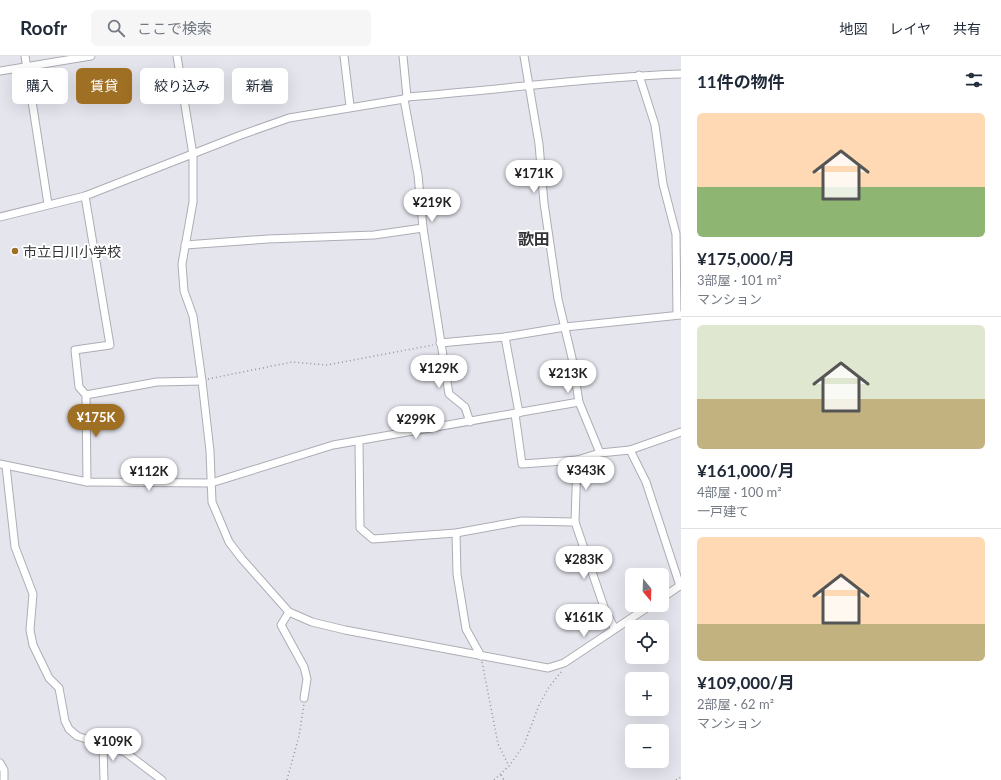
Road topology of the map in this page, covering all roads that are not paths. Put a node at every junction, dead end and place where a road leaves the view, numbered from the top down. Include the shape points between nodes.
1 (26, 56) edge
2 (91, 56) edge
3 (177, 56) edge
4 (344, 56) edge
5 (403, 56) edge
6 (524, 56) edge
7 (27, 66) junction
8 (0, 71) edge
9 (681, 74) edge
10 (639, 75) junction
11 (529, 86) junction
12 (406, 98) junction
13 (350, 106) junction
14 (193, 155) junction
15 (85, 196) junction
16 (48, 204) junction
17 (0, 217) edge
18 (423, 228) junction
19 (185, 245) junction
20 (679, 315) edge
21 (565, 326) junction
22 (506, 337) junction
23 (440, 343) junction
24 (202, 381) junction
25 (86, 395) junction
26 (579, 402) junction
27 (517, 414) junction
28 (470, 422) junction
29 (681, 432) edge
30 (359, 441) junction
31 (630, 450) junction
32 (600, 453) junction
33 (577, 460) junction
34 (3, 465) edge
35 (87, 482) junction
36 (211, 483) junction
37 (575, 522) junction
38 (456, 533) junction
39 (681, 585) edge
40 (669, 593) edge
41 (289, 612) junction
42 (640, 612) edge
43 (615, 629) junction
44 (481, 656) junction
45 (304, 698) road end
46 (103, 745) junction
47 (0, 763) edge
48 (4, 780) edge
49 (104, 780) edge
50 (162, 780) edge

1 - 7 street
2 - 7 street
3 - 14 street
4 - 13 street
5 - 12 street
6 - 11 street
7 - 8 street
7 - 16 street
9 - 10 street
10 - 11 street
10 - 20 street via 655,125 663,184 676,234
11 - 12 street
11 - 21 street via 539,144 544,203 558,299
12 - 13 street
12 - 18 street
13 - 14 street via 289,118
14 - 15 street
14 - 19 street via 193,202
15 - 16 street
15 - 25 street via 110,344 75,350 79,387
16 - 17 street
18 - 19 street via 374,235
18 - 23 street
19 - 24 street via 182,264 184,291 193,316
20 - 21 street
21 - 22 street
21 - 26 street
22 - 23 street
22 - 27 street
23 - 28 street via 449,394 465,407
24 - 25 street via 157,382
24 - 36 street
25 - 35 street
26 - 27 street
26 - 32 street
27 - 28 street
27 - 33 street via 522,464
28 - 30 street
29 - 31 street
30 - 36 street via 333,445
30 - 38 street via 360,528 373,539
31 - 32 street
31 - 39 street via 646,482
32 - 33 street
33 - 37 street
34 - 35 street
34 - 46 street via 15,547 33,594 30,630 33,645 49,678 59,688 69,729 77,736
35 - 36 street
36 - 41 street via 212,502 229,542
37 - 38 street via 522,521
37 - 43 street via 605,610
38 - 44 street via 457,574 466,629
39 - 40 street
41 - 44 street via 312,622 345,630
41 - 45 street via 281,625 304,667 307,679
42 - 43 street
43 - 44 street via 564,663 548,668
46 - 49 street
46 - 50 street via 125,752
47 - 48 street via 4,770

